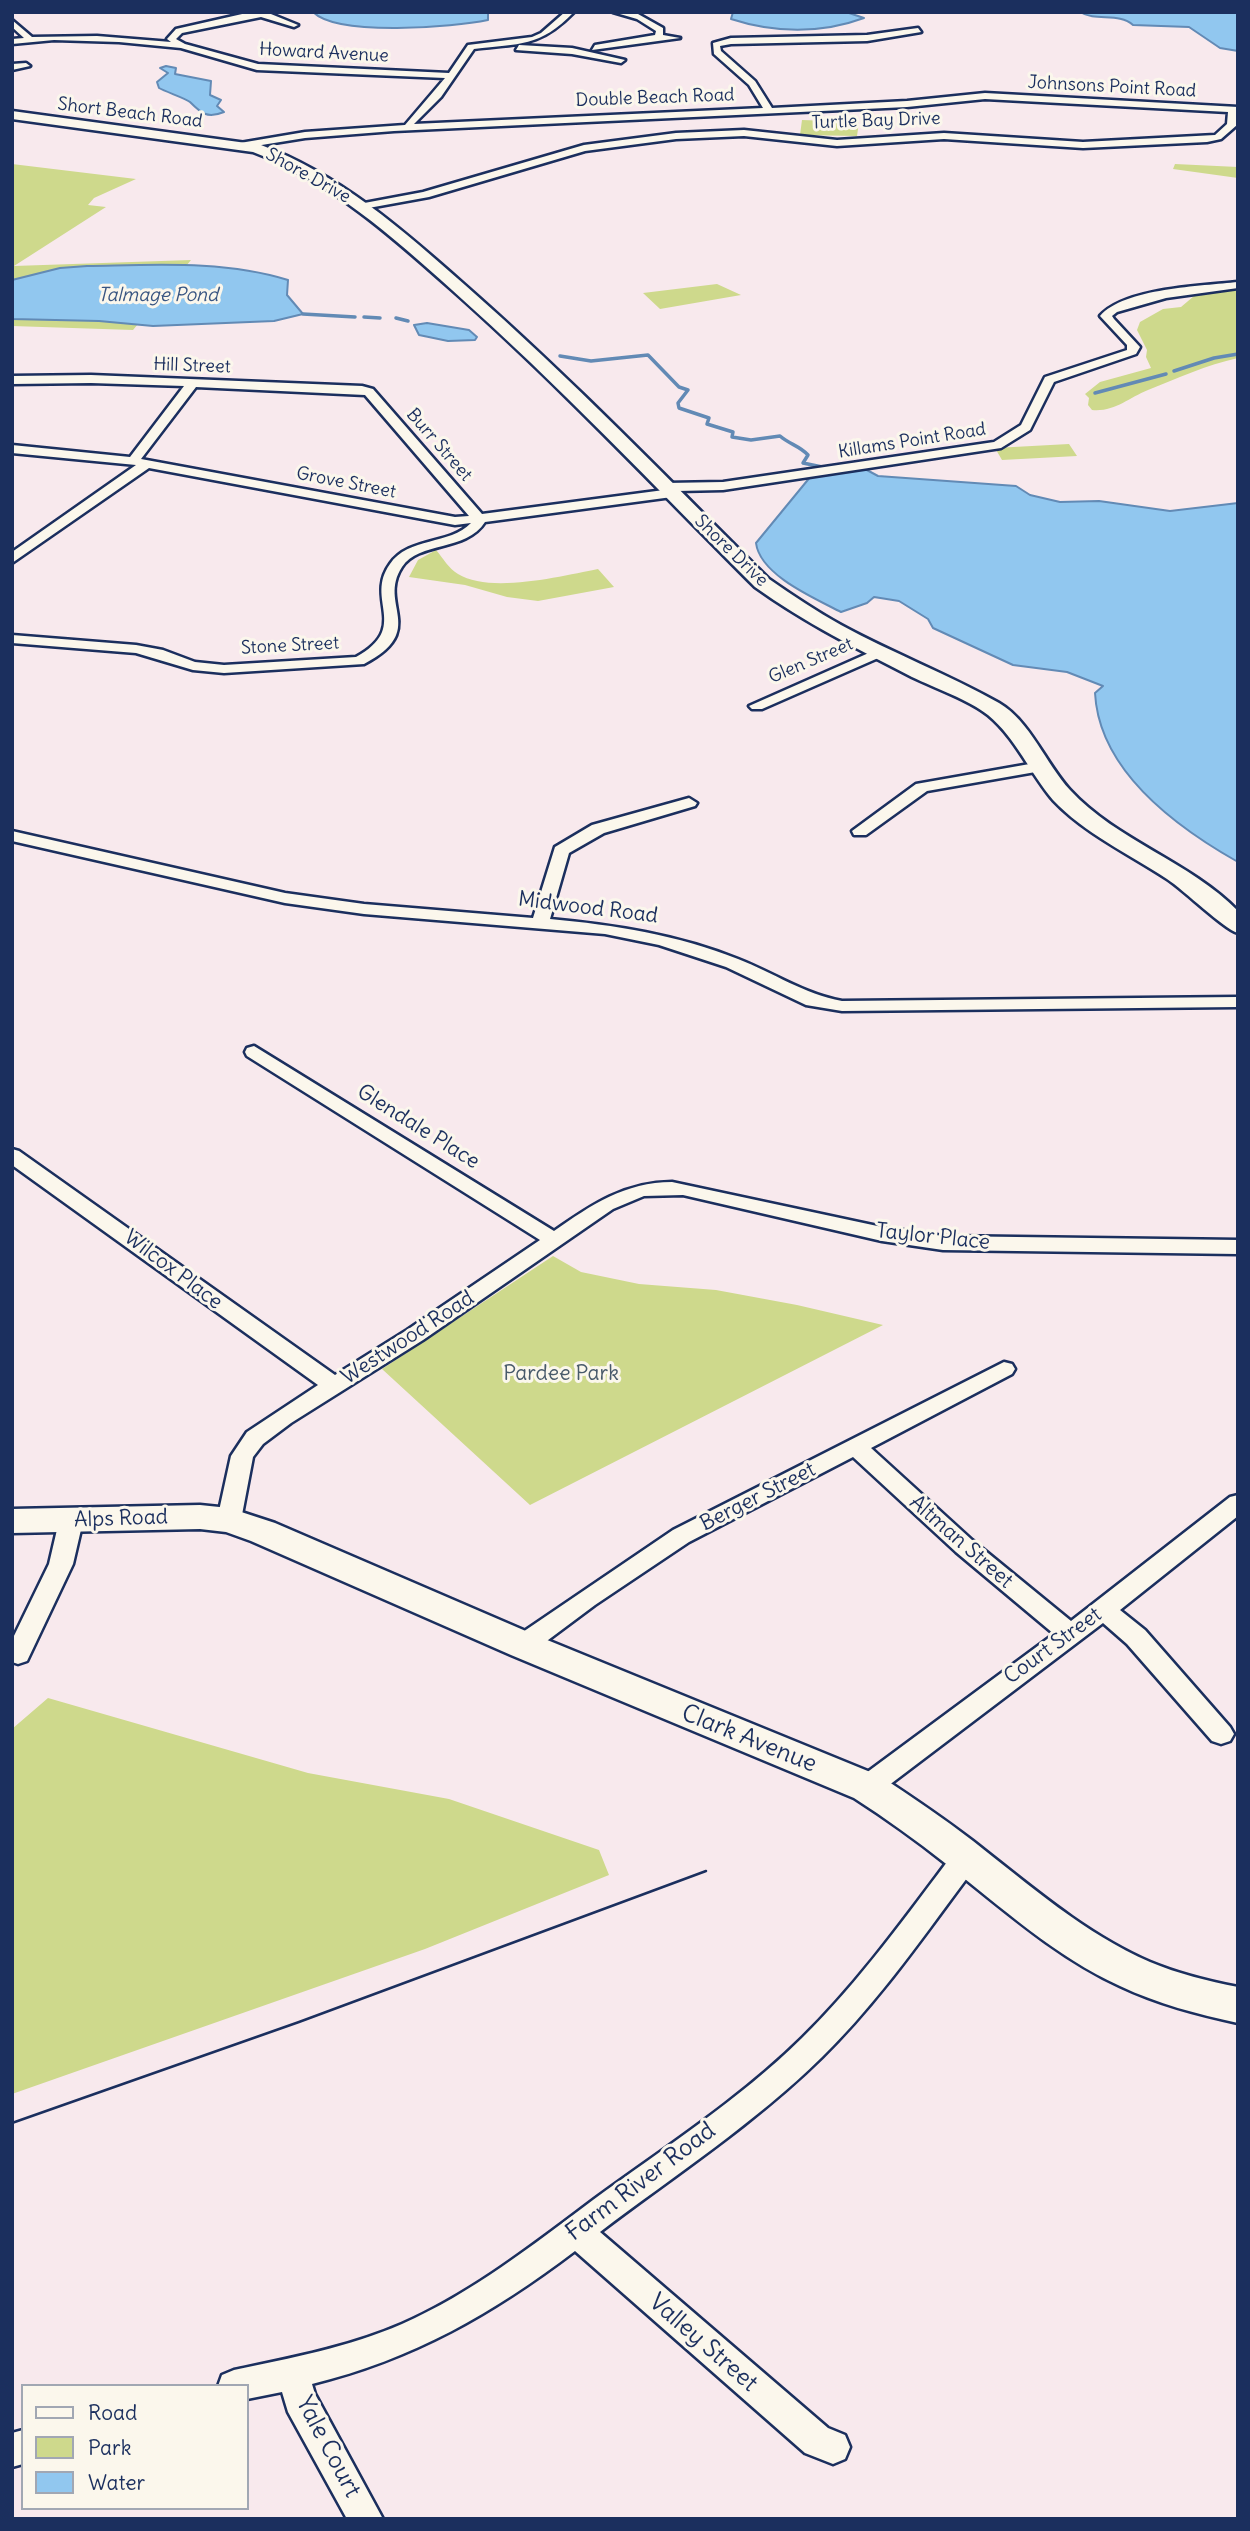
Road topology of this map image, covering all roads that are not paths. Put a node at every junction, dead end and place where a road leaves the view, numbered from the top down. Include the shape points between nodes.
1 (570, 12) edge
2 (617, 12) edge
3 (259, 13) edge
4 (12, 22) edge
5 (293, 25) dead end
6 (918, 30) dead end
7 (659, 36) junction
8 (30, 38) junction
9 (676, 38) dead end
10 (12, 42) edge
11 (182, 46) junction
12 (492, 46) junction
13 (572, 51) junction
14 (621, 60) dead end
15 (26, 66) dead end
16 (12, 67) edge
17 (452, 76) junction
18 (985, 96) joint
19 (768, 110) junction
20 (1236, 110) edge
21 (12, 115) edge
22 (408, 127) junction
23 (250, 147) junction
24 (368, 209) junction
25 (1238, 285) edge
26 (12, 380) edge
27 (191, 385) junction
28 (369, 393) joint
29 (12, 449) edge
30 (140, 463) junction
31 (672, 493) junction
32 (480, 520) junction
33 (12, 559) edge
34 (12, 639) edge
35 (880, 652) junction
36 (757, 706) dead end
37 (1041, 767) junction
38 (689, 803) dead end
39 (859, 831) dead end
40 (12, 836) edge
41 (541, 922) junction
42 (1238, 926) edge
43 (1238, 1002) edge
44 (254, 1052) dead end
45 (12, 1155) edge
46 (634, 1191) joint
47 (556, 1241) junction
48 (1238, 1247) edge
49 (1004, 1368) dead end
50 (334, 1385) junction
51 (855, 1447) junction
52 (1238, 1503) edge
53 (229, 1520) junction
54 (12, 1521) edge
55 (71, 1521) junction
56 (1104, 1610) junction
57 (1070, 1634) junction
58 (523, 1645) junction
59 (18, 1654) dead end
60 (1221, 1734) dead end
61 (867, 1787) junction
62 (966, 1858) junction
63 (1238, 2005) edge
64 (576, 2231) junction
65 (293, 2373) junction
66 (242, 2384) edge
67 (833, 2447) dead end
68 (366, 2519) edge

1 - 12 street via 544,35
2 - 7 street via 652,22 660,30
3 - 5 street, Howard Avenue
3 - 11 street, Howard Avenue via 179,31 171,38
4 - 8 street
6 - 19 street via 867,38 716,45 717,52 752,83
7 - 9 street
7 - 13 street
8 - 10 street
8 - 11 street
11 - 17 street, Howard Avenue via 257,67
12 - 13 street
12 - 17 street via 471,47
13 - 14 street
15 - 16 street
17 - 22 street
18 - 19 street, Double Beach Road
18 - 20 street, Johnsons Point Road
19 - 22 street, Double Beach Road
20 - 24 street, Turtle Bay Drive via 1232,125 1218,137 1180,142 1061,145 944,136 837,143 744,133 664,137 584,148 476,178 403,206
21 - 23 main road, Short Beach Road
22 - 23 street, Double Beach Road
23 - 24 main road, Shore Drive via 280,157
24 - 31 main road, Shore Drive via 519,340
25 - 31 street, Killams Point Road via 1135,300 1108,309 1110,324 1130,341 1132,352 1049,380 1026,427 996,445
26 - 27 street, Hill Street
27 - 28 street, Hill Street
27 - 30 street
28 - 32 street, Burr Street
29 - 30 street, Grove Street
30 - 32 street, Grove Street via 433,518
30 - 33 street
31 - 32 street, Grove Street
31 - 35 main road, Shore Drive via 775,593 823,624
32 - 34 street, Stone Street via 472,531 398,561 391,573 393,621 387,641 378,654 359,661 224,669 193,666 136,649
35 - 36 street, Glen Street
35 - 37 main road, Shore Drive via 995,709
37 - 39 street via 922,787
37 - 42 main road, Shore Drive via 1075,808 1195,885
38 - 41 street via 598,829 561,851
40 - 41 street, Midwood Road via 285,898 364,909
41 - 43 street, Midwood Road via 663,940 732,963 812,1001 842,1006
44 - 47 street, Glendale Place
45 - 50 street, Wilcox Place
46 - 47 street, Westwood Road
46 - 48 street, Taylor Place via 683,1189 882,1234 943,1242
47 - 50 street, Westwood Road
49 - 51 street, Berger Street
50 - 53 street, Westwood Road via 255,1438 242,1456
51 - 57 street, Altman Street
51 - 58 street, Berger Street via 681,1536
52 - 56 street, Court Street
53 - 55 main road, Alps Road
53 - 58 main road, Clark Avenue
54 - 55 main road, Alps Road
55 - 59 street via 61,1564
56 - 57 street, Court Street
56 - 60 street via 1136,1637
57 - 61 street, Court Street
58 - 61 main road, Clark Avenue
61 - 62 main road, Clark Avenue via 900,1806
62 - 63 main road, Clark Avenue via 1056,1929 1126,1971 1176,1993
62 - 64 street, Farm River Road via 889,1961 809,2051
64 - 65 street, Farm River Road via 476,2301 416,2334
64 - 67 street, Valley Street via 817,2441
65 - 66 street, Farm River Road
65 - 68 street, Yale Court via 300,2400

